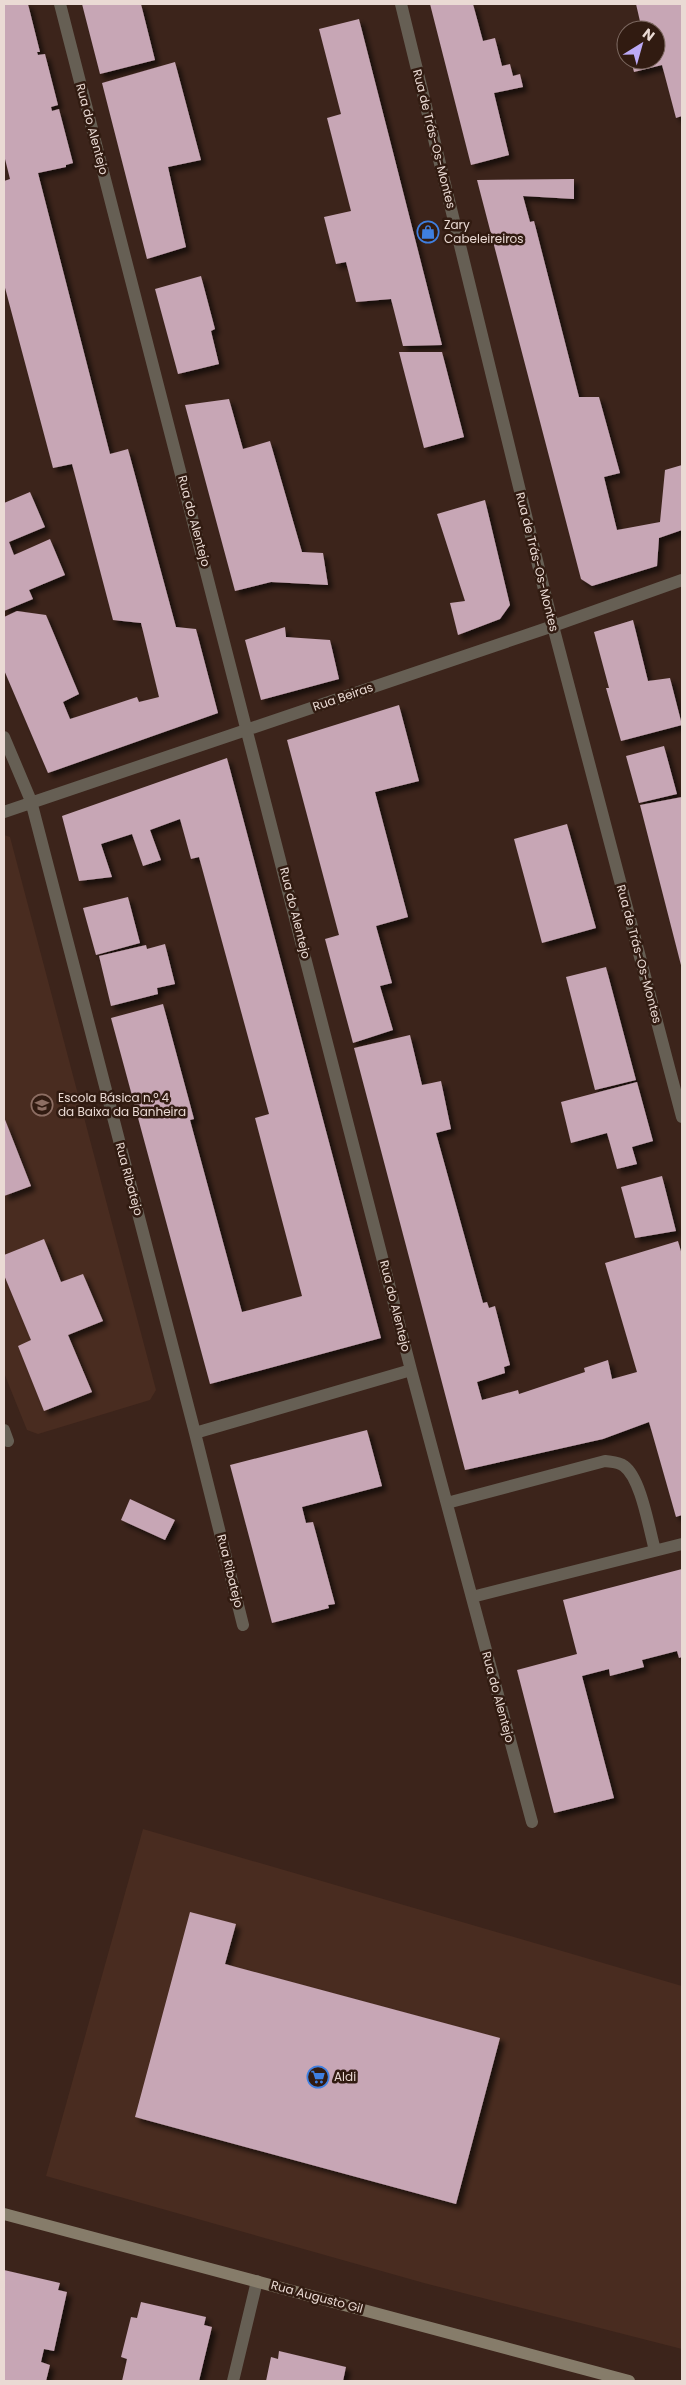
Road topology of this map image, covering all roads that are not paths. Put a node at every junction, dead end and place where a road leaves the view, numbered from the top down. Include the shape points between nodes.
1 (60, 4) edge
2 (401, 4) edge
3 (682, 580) edge
4 (553, 626) junction
5 (248, 729) junction
6 (4, 737) edge
7 (31, 801) junction
8 (4, 812) edge
9 (682, 1117) edge
10 (411, 1370) junction
11 (195, 1433) junction
12 (447, 1503) junction
13 (682, 1544) edge
14 (655, 1550) junction
15 (472, 1597) junction
16 (243, 1625) dead end
17 (532, 1822) dead end
18 (4, 2214) edge
19 (257, 2281) junction
20 (233, 2381) edge
21 (629, 2381) edge

1 - 5 street, Rua do Alentejo
2 - 4 street, Rua de Trás-Os-Montes
3 - 4 street, Rua Beiras
4 - 5 street, Rua Beiras
4 - 9 street, Rua de Trás-Os-Montes
5 - 7 street, Rua Beiras
5 - 10 street, Rua do Alentejo
6 - 7 street, Rua Ribatejo
7 - 8 street, Rua Beiras
7 - 11 street, Rua Ribatejo
10 - 11 street
10 - 12 street, Rua do Alentejo
11 - 16 street, Rua Ribatejo
12 - 14 street via 605,1461 615,1462 623,1465 635,1482
12 - 15 street, Rua do Alentejo
13 - 14 street
14 - 15 street
15 - 17 street, Rua do Alentejo
18 - 19 main road, Rua Augusto Gil
19 - 20 street
19 - 21 main road, Rua Augusto Gil

